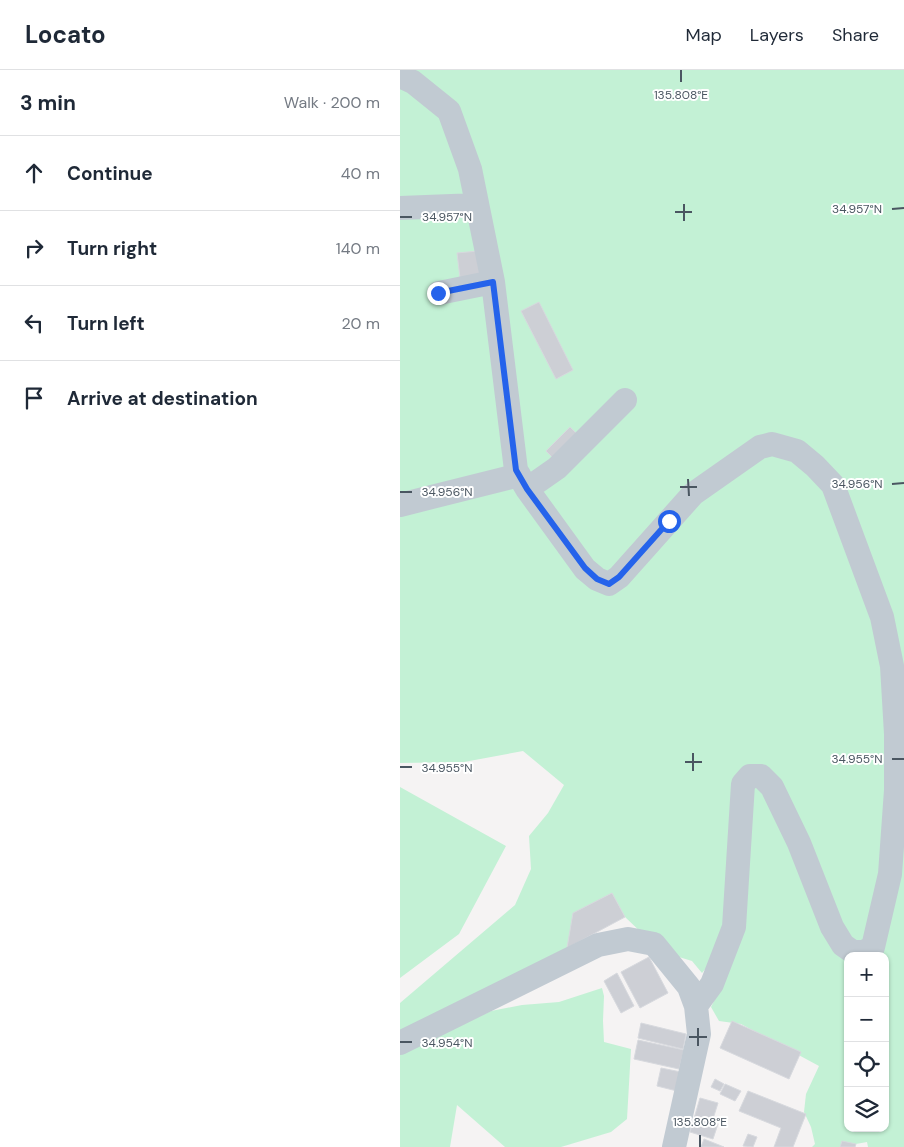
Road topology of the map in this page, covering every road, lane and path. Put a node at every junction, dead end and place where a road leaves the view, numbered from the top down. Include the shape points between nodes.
1 (400, 76) edge
2 (477, 205) junction
3 (400, 208) edge
4 (493, 282) junction
5 (438, 293) dead end
6 (625, 400) dead end
7 (523, 482) junction
8 (400, 506) edge
9 (696, 1006) junction
10 (400, 1043) edge
11 (674, 1147) edge

1 - 2 street via 413,82 449,111 470,169
2 - 3 street
2 - 4 street
4 - 5 street
4 - 7 street via 516,470
6 - 7 street via 557,468
7 - 8 street
7 - 9 street via 585,568 609,584 619,577 693,494 760,447 772,444 797,451 832,485 882,617 892,666 896,790 890,874 873,947 864,952 853,952 843,945 832,927 772,787 761,776 750,776 743,784 734,927 712,984
9 - 10 street via 689,987 654,944 628,939 598,945
9 - 11 street via 699,1034

